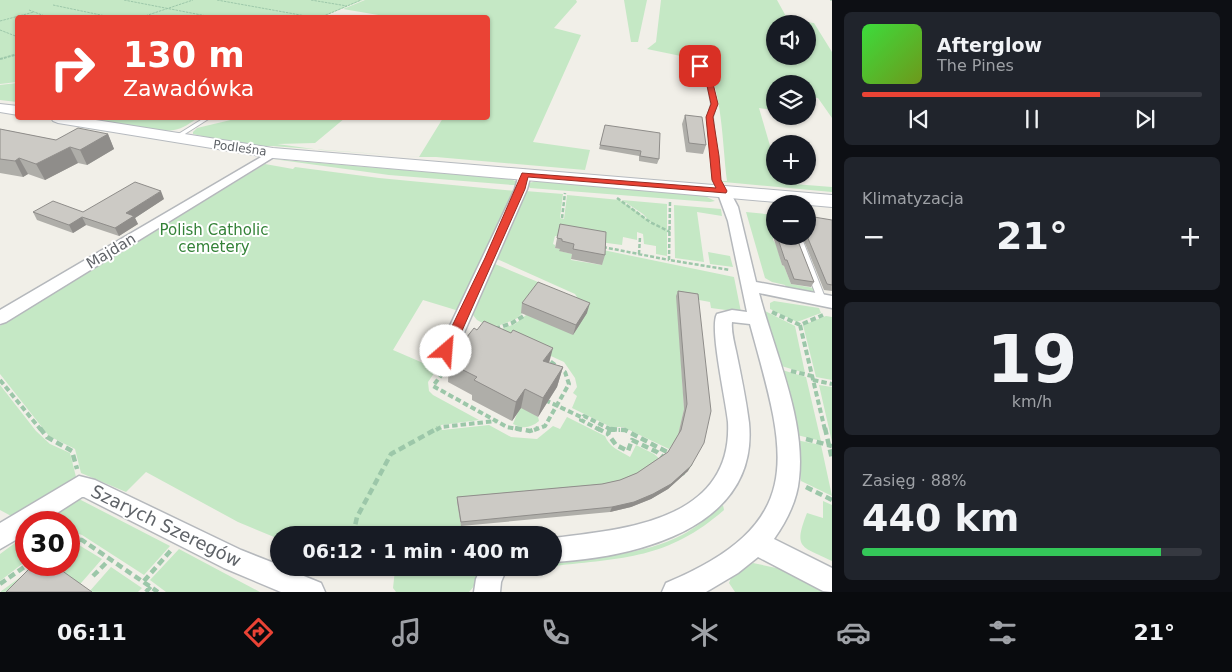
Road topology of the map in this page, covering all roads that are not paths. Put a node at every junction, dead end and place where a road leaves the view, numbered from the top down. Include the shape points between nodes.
1 (687, 64) dead end
2 (0, 108) edge
3 (15, 110) edge
4 (83, 120) edge
5 (204, 120) edge
6 (175, 138) junction
7 (273, 153) junction
8 (525, 174) junction
9 (722, 191) junction
10 (832, 201) edge
11 (801, 245) edge
12 (743, 279) junction
13 (827, 301) edge
14 (762, 314) junction
15 (0, 318) edge
16 (448, 357) road end
17 (0, 536) edge
18 (756, 543) junction
19 (562, 549) edge
20 (491, 576) edge
21 (832, 582) edge
22 (312, 592) edge
23 (487, 592) edge
24 (680, 592) edge

1 - 9 lane via 707,71 714,104 710,117 716,180
2 - 3 main road
4 - 6 main road, Podleśna
5 - 6 lane
6 - 7 main road, Podleśna
7 - 8 main road, Podleśna
7 - 15 street, Majdan
8 - 9 main road, Podleśna
8 - 16 street
9 - 10 main road, Podleśna
9 - 12 street via 735,221
11 - 13 lane
12 - 13 street
12 - 14 street
14 - 18 street via 786,434 788,479 777,512
14 - 19 street via 723,318 737,410 738,451 733,467 718,492 670,527 622,542
17 - 22 street, Szarych Szeregów via 78,486 97,491 233,559
18 - 21 street
18 - 24 street via 725,567
20 - 23 street

